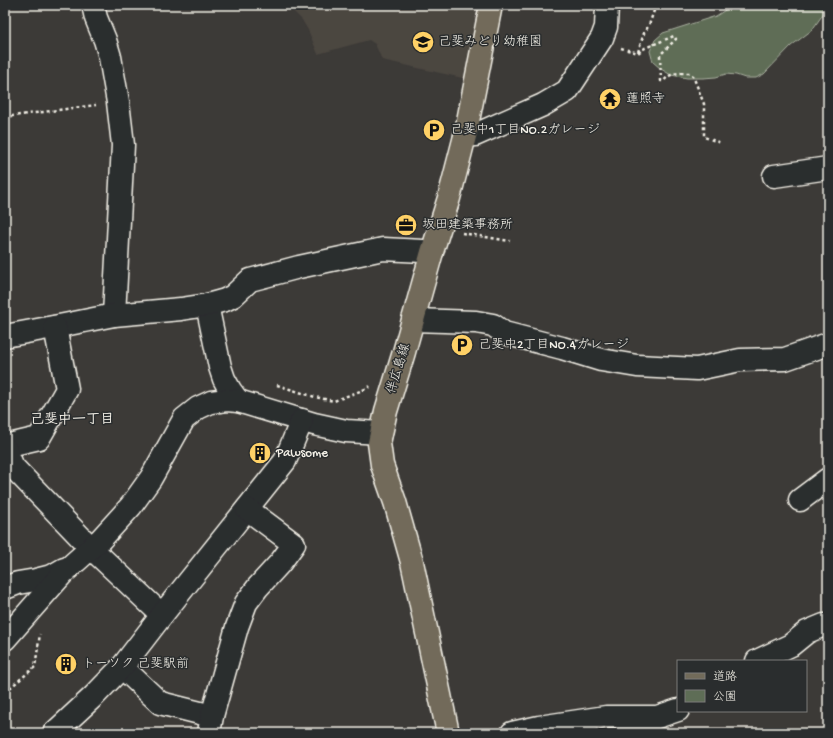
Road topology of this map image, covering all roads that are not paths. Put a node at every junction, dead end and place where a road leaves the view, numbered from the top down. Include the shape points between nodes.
1 (93, 5) edge
2 (491, 5) edge
3 (607, 5) edge
4 (464, 136) junction
5 (828, 168) edge
6 (774, 176) dead end
7 (432, 252) junction
8 (206, 305) junction
9 (114, 315) junction
10 (413, 320) junction
11 (55, 327) junction
12 (5, 336) edge
13 (828, 344) edge
14 (238, 401) junction
15 (302, 420) junction
16 (381, 433) junction
17 (5, 447) edge
18 (828, 479) edge
19 (800, 500) dead end
20 (247, 509) junction
21 (91, 548) junction
22 (74, 563) junction
23 (5, 588) edge
24 (162, 615) junction
25 (828, 625) edge
26 (5, 639) edge
27 (759, 660) edge
28 (122, 667) junction
29 (677, 710) edge
30 (211, 724) edge
31 (54, 733) edge
32 (448, 733) edge
33 (512, 733) edge

1 - 9 street via 110,57 123,145
2 - 4 main road, 伴広島線
3 - 4 street via 606,27 602,38 567,91 543,105 475,135
4 - 7 main road, 伴広島線 via 449,198
5 - 6 street
7 - 8 street via 383,248 298,267 250,280 233,296
7 - 10 main road, 伴広島線
8 - 9 street
8 - 14 street via 224,379
9 - 11 street
10 - 13 street via 493,325 504,333 601,360 637,366 697,369 740,360 786,359
10 - 16 main road, 伴広島線
11 - 12 street
11 - 17 street via 67,389 39,438
14 - 15 street
14 - 21 street via 211,402 184,419 131,506
15 - 16 street via 346,430
15 - 20 street via 285,461
16 - 32 main road, 伴広島線 via 379,443 382,465 412,562
17 - 21 street via 13,467
18 - 19 street
20 - 24 street
20 - 30 street via 294,544 246,603
21 - 22 street
21 - 24 street
22 - 23 street via 52,576
22 - 26 street
24 - 28 street
25 - 27 street via 807,632 791,645
28 - 30 street via 160,703
28 - 31 street
29 - 33 street via 657,717 606,717

